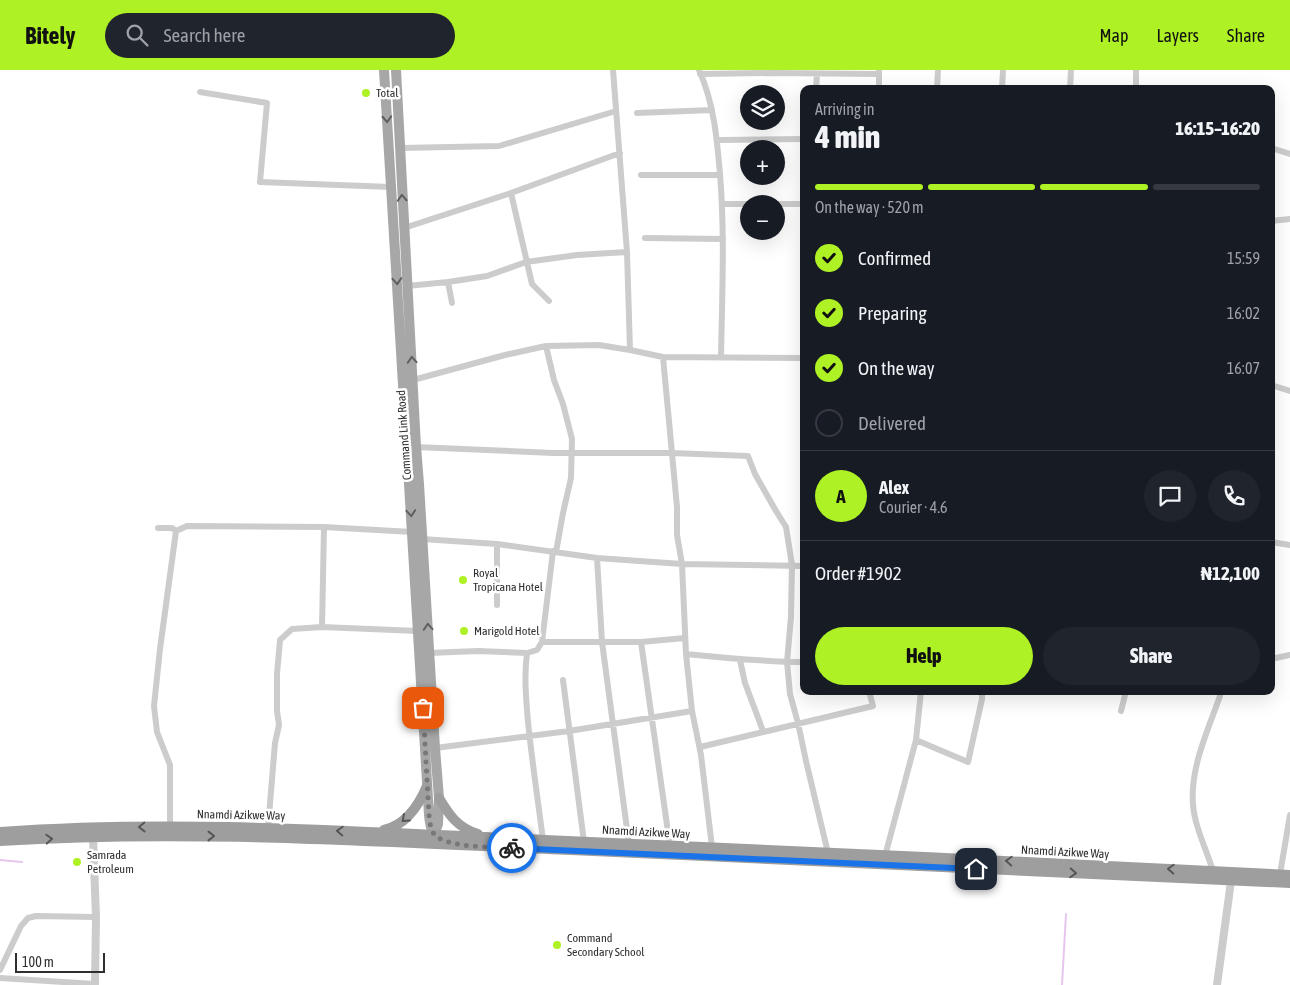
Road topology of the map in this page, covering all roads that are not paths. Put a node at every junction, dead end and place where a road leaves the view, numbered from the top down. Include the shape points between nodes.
1 (384, 70) edge
2 (396, 70) edge
3 (613, 70) edge
4 (938, 70) edge
5 (1003, 70) edge
6 (1071, 70) edge
7 (1136, 70) edge
8 (700, 72) edge
9 (879, 72) edge
10 (817, 74) junction
11 (816, 85) edge
12 (879, 85) edge
13 (937, 85) edge
14 (1002, 85) edge
15 (1070, 85) edge
16 (1136, 85) edge
17 (200, 92) dead end
18 (712, 110) junction
19 (616, 111) junction
20 (637, 113) dead end
21 (718, 140) junction
22 (800, 140) edge
23 (400, 148) junction
24 (1275, 149) edge
25 (620, 153) junction
26 (1290, 154) edge
27 (641, 175) dead end
28 (720, 175) junction
29 (391, 187) junction
30 (511, 193) junction
31 (722, 204) junction
32 (800, 204) edge
33 (1290, 219) edge
34 (1275, 221) edge
35 (404, 228) junction
36 (646, 238) dead end
37 (723, 239) junction
38 (627, 252) junction
39 (526, 262) junction
40 (448, 282) junction
41 (407, 286) junction
42 (549, 301) dead end
43 (452, 303) dead end
44 (546, 346) junction
45 (630, 350) junction
46 (663, 358) junction
47 (721, 358) junction
48 (800, 358) edge
49 (413, 380) junction
50 (1275, 387) edge
51 (1290, 391) edge
52 (416, 447) junction
53 (571, 452) junction
54 (672, 453) junction
55 (414, 484) junction
56 (324, 527) junction
57 (158, 528) dead end
58 (176, 531) junction
59 (412, 532) junction
60 (422, 539) junction
61 (1275, 543) edge
62 (497, 544) junction
63 (1290, 545) edge
64 (554, 552) junction
65 (597, 558) junction
66 (682, 564) junction
67 (792, 565) junction
68 (800, 566) edge
69 (497, 605) dead end
70 (322, 627) junction
71 (418, 631) junction
72 (685, 638) junction
73 (542, 642) junction
74 (602, 642) junction
75 (641, 642) junction
76 (429, 653) junction
77 (527, 653) junction
78 (686, 654) junction
79 (1290, 655) edge
80 (1275, 658) edge
81 (740, 660) junction
82 (787, 662) junction
83 (800, 662) edge
84 (563, 680) dead end
85 (870, 695) edge
86 (921, 695) edge
87 (982, 695) edge
88 (1125, 695) edge
89 (1220, 695) edge
90 (1121, 711) dead end
91 (692, 712) junction
92 (651, 718) junction
93 (798, 723) junction
94 (612, 725) junction
95 (570, 731) junction
96 (763, 731) junction
97 (529, 736) junction
98 (916, 740) junction
99 (700, 747) junction
100 (434, 748) junction
101 (427, 786) junction
102 (439, 798) junction
103 (1290, 814) edge
104 (170, 827) junction
105 (268, 828) junction
106 (0, 832) edge
107 (368, 832) junction
108 (434, 834) junction
109 (93, 837) junction
110 (493, 838) junction
111 (543, 840) junction
112 (0, 842) edge
113 (584, 842) junction
114 (415, 844) junction
115 (629, 844) junction
116 (464, 846) junction
117 (670, 846) junction
118 (712, 848) junction
119 (828, 853) junction
120 (885, 856) junction
121 (1213, 871) junction
122 (1285, 874) edge
123 (1232, 881) junction
124 (1290, 883) edge
125 (96, 917) junction
126 (0, 970) edge
127 (0, 978) edge
128 (95, 984) edge
129 (1217, 985) edge

1 -> 29 main road, Command Link Road
2 - 23 main road, Command Link Road
3 - 19 street
4 - 13 street
5 - 14 street
6 - 15 street
7 - 16 street
8 - 10 street
8 - 18 street
9 - 10 street
9 - 12 street
10 - 11 street
17 - 29 street via 267,103 260,182
18 - 20 street
18 - 21 street
19 - 23 street via 499,146
19 - 25 street
21 - 22 street
21 - 28 street
35 -> 23 main road, Command Link Road
24 - 26 street
25 - 30 street
25 - 38 street
27 - 28 street
28 - 31 street
29 -> 55 main road, Command Link Road
30 - 35 street
30 - 39 street
31 - 32 street
31 - 37 street
33 - 34 street
35 - 41 main road, Command Link Road
36 - 37 street
37 - 47 street
38 - 39 street
38 - 45 street
39 - 40 street via 487,276
39 - 42 street via 532,284
40 - 41 street
40 - 43 street
49 -> 41 main road, Command Link Road
44 - 45 street via 599,345
44 - 49 street
44 - 53 street via 572,439
45 - 46 street
46 - 47 street
46 - 54 street
47 - 48 street
49 - 52 main road, Command Link Road
50 - 51 street
52 - 53 street
52 - 55 main road, Command Link Road
53 - 54 street
53 - 64 street via 571,478
54 - 66 street
54 - 67 street via 748,456 786,527
55 -> 59 main road, Command Link Road
55 - 60 main road, Command Link Road
56 - 58 street via 187,526
56 - 59 street
56 - 70 street
57 - 58 street
58 - 104 street via 154,706 157,732 170,765
59 - 71 main road, Command Link Road
60 - 62 street
76 -> 60 main road, Command Link Road
61 - 63 street
62 - 64 street
62 - 69 street
64 - 65 street
64 - 73 street
65 - 66 street
65 - 74 street
66 - 67 street
66 - 72 street
67 - 68 street
67 - 82 street
70 - 71 street
70 - 105 street via 292,628 280,640 277,674 279,725 274,743
71 - 101 main road, Command Link Road
72 - 75 street
72 - 78 street
73 - 74 street
73 - 77 street via 537,650
74 - 75 street
74 - 94 street
75 - 92 street
76 - 77 street
76 - 100 main road, Command Link Road
77 - 97 street via 525,688
78 - 81 street
78 - 91 street
79 - 80 street
81 - 82 street
81 - 96 street
82 - 83 street
82 - 93 street via 790,694
84 - 95 street
85 - 93 street via 873,706
86 - 98 street
87 - 98 street via 968,762
88 - 90 street
89 - 121 street via 1197,760 1193,805
91 - 92 street
91 - 99 street
92 - 94 street
92 - 117 street
93 - 96 street
93 - 119 street
94 - 95 street
94 - 115 street
95 - 97 street
95 - 113 street
96 - 99 street
97 - 100 street
97 - 111 street
98 - 120 street
99 - 118 street
100 - 102 main road, Command Link Road
101 -> 107 highway via 417,806 404,820 387,830
101 - 108 main road, Command Link Road via 430,826
102 - 108 main road, Command Link Road via 438,824
102 - 110 highway via 456,823 475,834
103 - 122 street
104 - 105 highway, Nnamdi Azikwe Way
104 -> 106 highway, Nnamdi Azikwe Way
107 -> 105 highway, Nnamdi Azikwe Way
107 - 108 highway, Nnamdi Azikwe Way
108 - 110 highway, Nnamdi Azikwe Way
108 - 114 main road
108 - 116 main road
112 -> 109 highway, Nnamdi Azikwe Way
109 -> 114 highway, Nnamdi Azikwe Way via 237,836
109 - 125 street
110 - 111 highway, Nnamdi Azikwe Way
111 - 113 highway, Nnamdi Azikwe Way
113 - 115 highway, Nnamdi Azikwe Way
114 - 116 highway, Nnamdi Azikwe Way
115 - 117 highway, Nnamdi Azikwe Way
116 -> 123 highway, Nnamdi Azikwe Way
117 - 118 highway, Nnamdi Azikwe Way
118 - 119 highway, Nnamdi Azikwe Way
119 - 120 highway, Nnamdi Azikwe Way
121 -> 120 highway, Nnamdi Azikwe Way
121 - 122 highway, Nnamdi Azikwe Way
123 - 124 highway, Nnamdi Azikwe Way
123 - 129 street
125 - 126 street via 28,918
125 - 128 street
127 - 128 street

